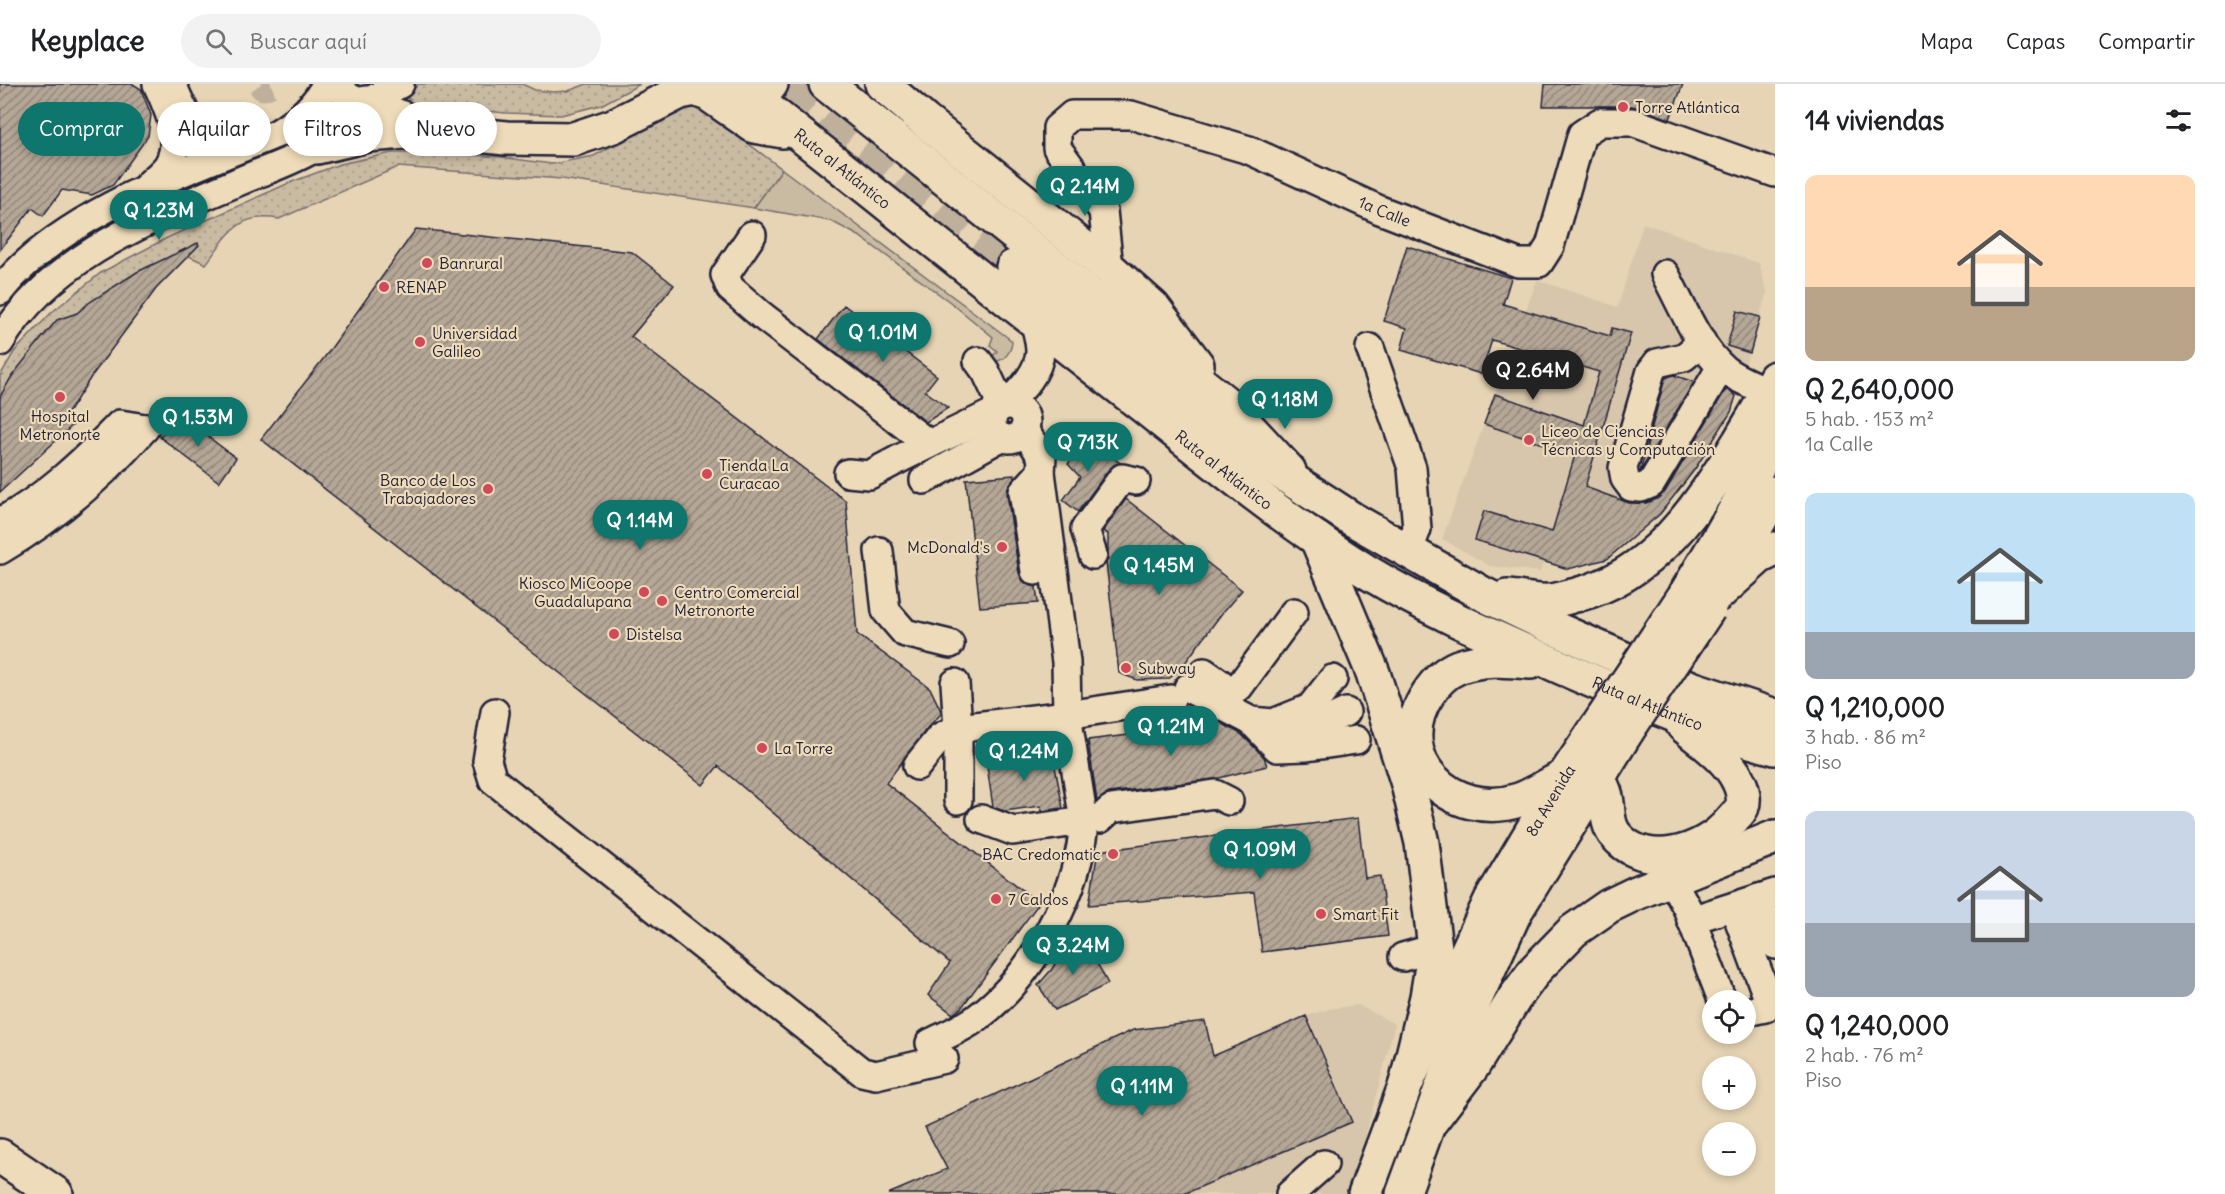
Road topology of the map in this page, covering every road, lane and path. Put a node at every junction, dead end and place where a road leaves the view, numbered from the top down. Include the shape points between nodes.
1 (157, 84) edge
2 (172, 84) edge
3 (326, 84) edge
4 (337, 84) edge
5 (400, 84) edge
6 (826, 84) edge
7 (882, 84) edge
8 (755, 90) edge
9 (180, 102) edge
10 (360, 102) edge
11 (368, 102) edge
12 (799, 133) junction
13 (271, 136) edge
14 (497, 137) edge
15 (223, 156) edge
16 (296, 156) edge
17 (1775, 173) edge
18 (145, 189) junction
19 (752, 235) dead end
20 (1013, 267) tunnel mouth
21 (1109, 268) junction
22 (1665, 274) dead end
23 (0, 291) edge
24 (1035, 322) junction
25 (0, 342) edge
26 (1702, 342) junction
27 (1370, 348) dead end
28 (978, 361) dead end
29 (1721, 367) junction
30 (1772, 385) edge
31 (1227, 404) junction
32 (1007, 422) junction
33 (1775, 428) edge
34 (929, 444) junction
35 (848, 473) dead end
36 (924, 480) dead end
37 (1136, 481) dead end
38 (1306, 490) junction
39 (1775, 493) edge
40 (0, 522) edge
41 (1317, 539) junction
42 (1775, 549) edge
43 (0, 550) edge
44 (879, 551) dead end
45 (1408, 552) junction
46 (1093, 555) dead end
47 (1485, 595) junction
48 (1704, 599) junction
49 (1294, 612) dead end
50 (950, 644) dead end
51 (1554, 664) junction
52 (1334, 679) dead end
53 (955, 683) dead end
54 (1187, 686) junction
55 (495, 712) dead end
56 (1346, 712) dead end
57 (1670, 714) junction
58 (1067, 715) junction
59 (1775, 716) edge
60 (1251, 721) junction
61 (1615, 724) junction
62 (958, 728) junction
63 (1356, 740) dead end
64 (1775, 748) edge
65 (918, 766) dead end
66 (1598, 776) junction
67 (1564, 777) junction
68 (958, 800) dead end
69 (1229, 801) dead end
70 (981, 819) dead end
71 (1089, 826) junction
72 (1775, 837) edge
73 (1671, 879) junction
74 (1767, 896) edge
75 (1734, 906) junction
76 (1691, 920) junction
77 (1775, 945) edge
78 (1435, 948) junction
79 (1403, 957) dead end
80 (1718, 990) edge
81 (1756, 1010) edge
82 (1406, 1084) junction
83 (1431, 1121) junction
84 (0, 1156) edge
85 (1324, 1164) dead end
86 (56, 1194) edge
87 (1290, 1194) edge
88 (1365, 1194) edge
89 (1403, 1194) edge

1 - 18 street via 172,121 174,140 168,165
2 - 9 street
3 - 13 street via 296,122
4 - 10 street
5 - 11 street
6 - 31 main road, Ruta al Atlántico
7 - 21 main road
8 - 12 main road, Ruta al Atlántico
12 - 14 main road via 754,126 695,89 680,92 613,126 574,138
12 - 24 main road, Ruta al Atlántico
15 - 18 street
16 - 25 street via 109,240 33,299
17 - 21 street, 1a Calle via 1632,122 1600,122 1582,134 1550,246 1539,263 1518,263 1380,210 1249,150 1131,115 1072,115 1057,128 1057,148 1103,211
18 - 23 street via 58,239 20,269
19 - 34 street via 725,275 730,288
20 - 38 main road, Ruta al Atlántico via 1251,453
21 - 31 main road via 1153,307
22 - 26 street
24 - 32 street via 1039,361
24 - 41 main road, Ruta al Atlántico
26 - 29 street
26 - 29 street via 1684,357 1657,363 1652,371 1623,468 1631,487 1651,484
27 - 45 street via 1412,468 1417,529
28 - 32 street
29 - 30 street via 1753,383
30 - 47 main road via 1692,512 1673,535 1625,577 1593,591 1549,601
31 - 38 main road, Ruta al Atlántico
32 - 34 street
32 - 36 street
32 - 58 street via 1027,466 1041,472 1066,662
33 - 48 main road, 8a Avenida
34 - 35 street via 869,475
37 - 46 street via 1121,493 1108,512
38 - 45 main road, Ruta al Atlántico
39 - 48 main road, 8a Avenida
40 - 43 street via 28,507 98,447 132,426 122,454 82,492 28,535
41 - 51 main road, Ruta al Atlántico via 1421,603
41 - 78 main road via 1373,673 1408,784 1422,843
42 - 48 main road
44 - 50 street via 886,611 905,633
45 - 47 main road, Ruta al Atlántico
47 - 59 main road, Ruta al Atlántico via 1691,688
48 - 61 main road, 8a Avenida, bridge
49 - 54 street via 1235,690
51 - 57 main road, Ruta al Atlántico
51 - 67 main road via 1503,659 1456,668 1438,680 1422,702 1415,739 1420,762 1431,780 1467,802 1494,804 1519,800
52 - 60 street via 1310,708 1273,723
53 - 62 street
54 - 58 street
54 - 60 street
55 - 71 street via 487,761 492,780 862,1072 876,1075 908,1069 937,1051 996,1001 1030,961 1053,925
56 - 60 street via 1305,731 1275,734
57 - 64 main road, Ruta al Atlántico
57 - 66 main road via 1727,764 1738,780 1743,793 1742,807 1725,829 1693,849 1668,855 1647,854 1629,846 1614,832
58 - 62 street
58 - 71 street
60 - 63 street via 1276,748
61 - 66 main road, 8a Avenida
61 - 67 main road, 8a Avenida
62 - 65 street via 940,737
62 - 68 street
66 - 83 main road, 8a Avenida via 1515,912 1468,1015
67 - 82 main road, 8a Avenida via 1491,900
69 - 71 street via 1215,794 1111,809
70 - 71 street via 1013,831
72 - 73 main road
73 - 76 street
73 - 83 main road via 1610,906 1558,946 1514,999 1472,1067
74 - 75 street
74 - 77 street
75 - 76 street
75 - 81 street via 1767,996 1765,1008
76 - 80 street
78 - 79 street
78 - 82 main road
82 - 88 main road, 8a Avenida
83 - 89 main road, 8a Avenida
84 - 86 main road
85 - 87 street

